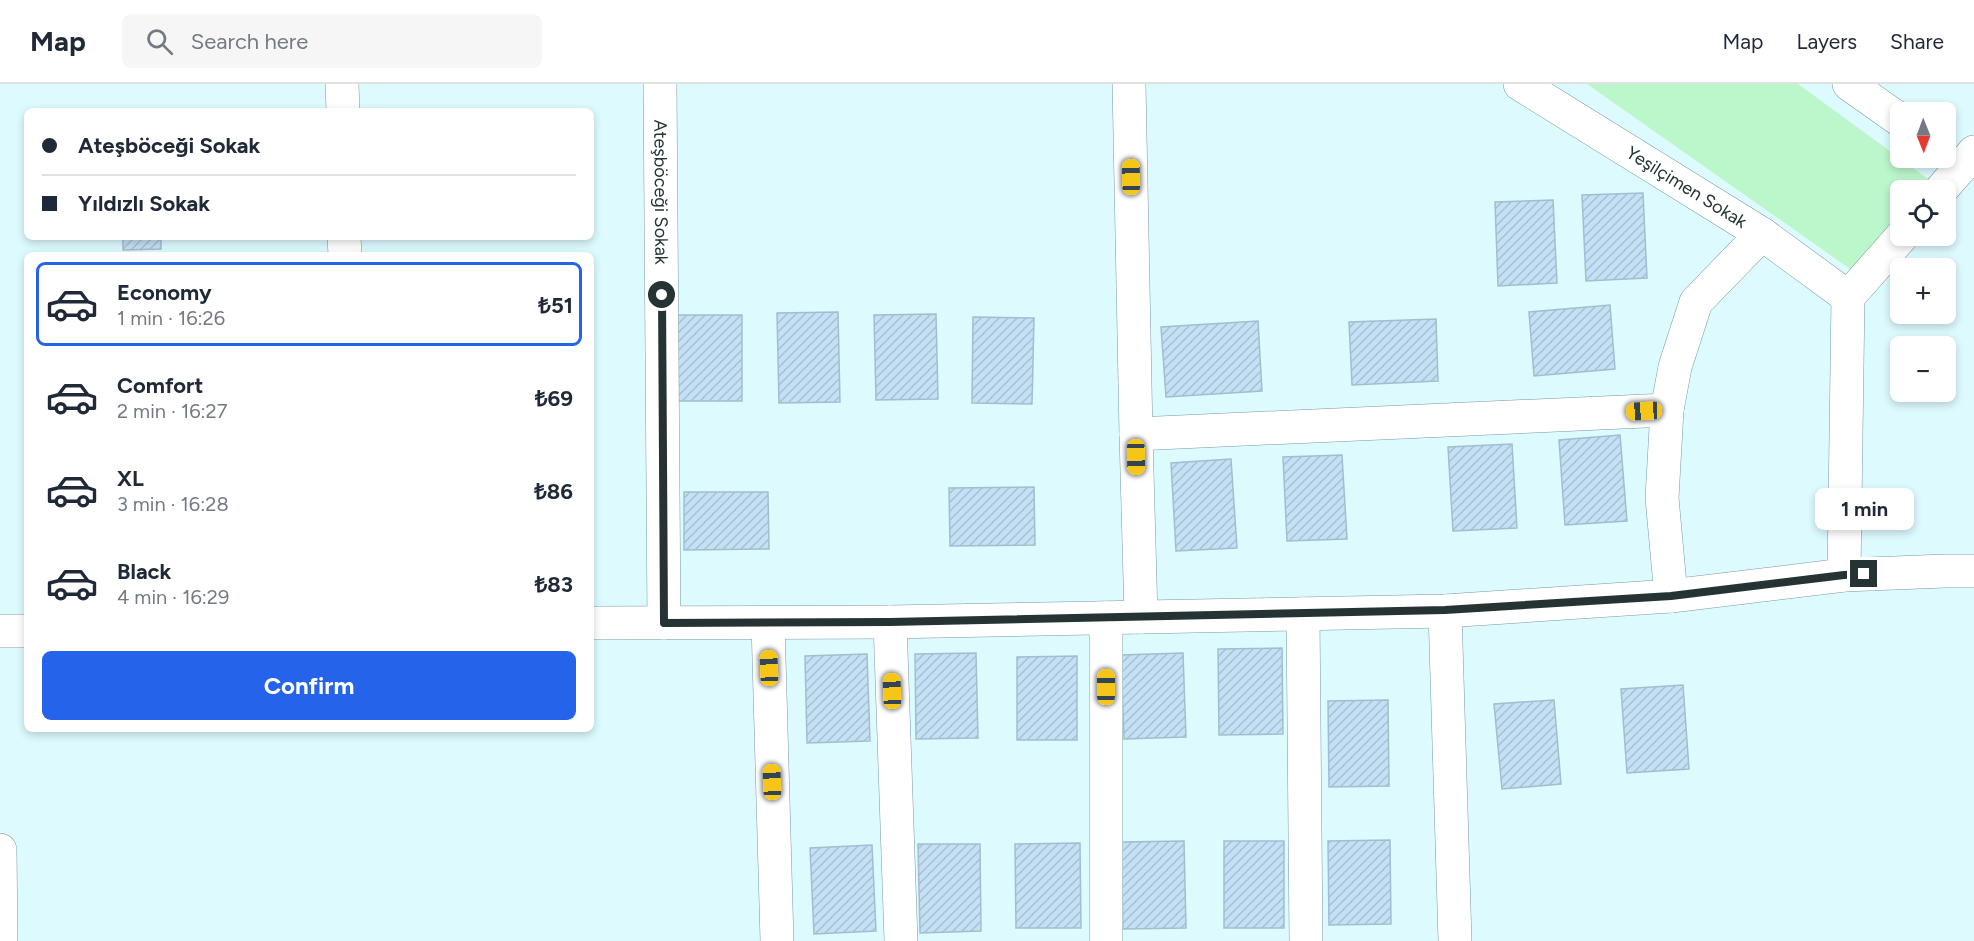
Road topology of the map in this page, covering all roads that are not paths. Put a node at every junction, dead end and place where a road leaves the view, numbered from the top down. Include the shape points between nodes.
1 (342, 84) edge
2 (660, 84) edge
3 (1129, 84) edge
4 (1520, 84) edge
5 (1849, 84) edge
6 (342, 108) edge
7 (1890, 113) edge
8 (1961, 156) edge
9 (1947, 180) edge
10 (1762, 234) junction
11 (1893, 246) edge
12 (1848, 297) junction
13 (1667, 410) junction
14 (1136, 434) junction
15 (1974, 572) edge
16 (1844, 575) junction
17 (1671, 596) junction
18 (1445, 610) junction
19 (1303, 614) junction
20 (1141, 617) junction
21 (1106, 618) junction
22 (890, 622) junction
23 (594, 623) edge
24 (664, 623) junction
25 (768, 623) junction
26 (0, 631) edge
27 (24, 631) edge
28 (0, 850) edge
29 (1, 941) edge
30 (777, 941) edge
31 (901, 941) edge
32 (1106, 941) edge
33 (1306, 941) edge
34 (1455, 941) edge

1 - 6 street
2 - 24 street, Ateşböceği Sokak
3 - 14 street
4 - 10 street, Yeşilçimen Sokak
5 - 7 street
8 - 9 street
10 - 12 street, Yeşilçimen Sokak
10 - 13 street via 1696,302 1675,367
11 - 12 street
12 - 16 street
13 - 14 street
13 - 17 street via 1662,498
14 - 20 street
15 - 16 street
16 - 17 street
17 - 18 street
18 - 19 street
18 - 34 street
19 - 20 street
19 - 33 street
20 - 21 street
21 - 22 street
21 - 32 street
22 - 25 street
22 - 31 street
23 - 24 street
24 - 25 street
25 - 30 street
26 - 27 street
28 - 29 street

